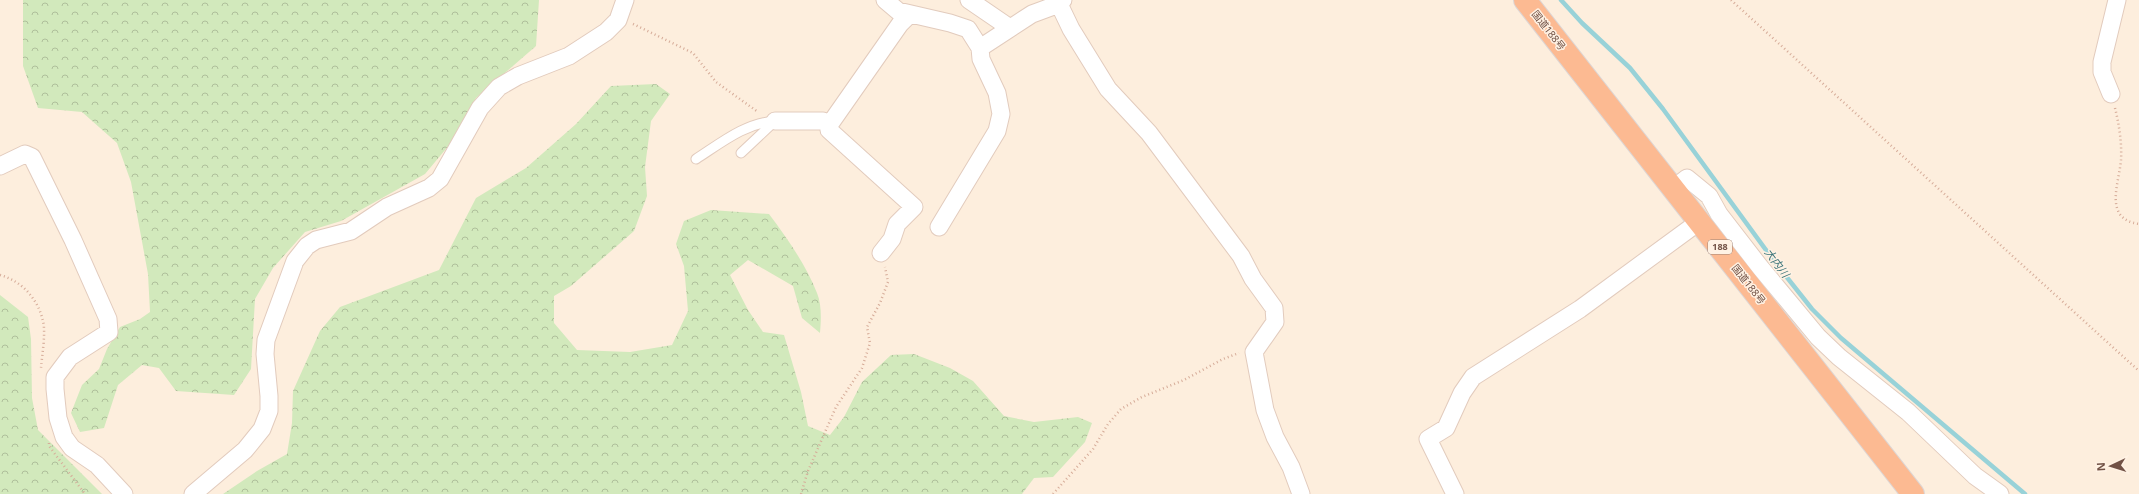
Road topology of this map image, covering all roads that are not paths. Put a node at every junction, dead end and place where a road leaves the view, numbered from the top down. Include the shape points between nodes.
1 (885, 0) edge
2 (969, 0) edge
3 (1526, 0) edge
4 (2117, 0) edge
5 (1061, 2) edge
6 (623, 8) edge
7 (910, 14) junction
8 (1010, 28) junction
9 (980, 48) junction
10 (2111, 94) road end
11 (776, 121) junction
12 (830, 124) junction
13 (741, 153) dead end
14 (696, 159) dead end
15 (0, 166) edge
16 (1674, 188) junction
17 (1700, 221) junction
18 (939, 227) dead end
19 (881, 253) road end
20 (124, 494) edge
21 (193, 494) edge
22 (1301, 494) edge
23 (1455, 494) edge
24 (1913, 494) edge
25 (2000, 494) edge

1 - 7 street via 898,11
2 - 8 street
3 - 16 highway, 国道188号 / 188
4 - 10 street via 2102,62 2102,72
5 - 8 street via 1032,14
5 - 22 street via 1071,29 1108,89 1149,133 1241,256 1253,279 1274,308 1275,322 1254,352 1265,410
6 - 21 street via 606,32 569,56 518,76 499,87 480,108 440,179 429,188 387,207 351,230 316,240 307,246 295,261 266,340 269,411 262,429 245,450
7 - 9 street via 950,22 968,29
7 - 12 street via 900,24
8 - 9 street
9 - 18 street via 981,59 997,93 1001,114 997,131
11 - 12 street via 823,121
11 - 13 lane
11 - 14 lane via 746,127
12 - 19 street via 829,130 840,142 914,207 897,224 892,239
15 - 20 street via 25,154 32,157 108,319 109,332 70,357 55,377 55,390 58,418 64,437 72,448 97,465
16 - 17 highway, 国道188号 / 188
16 - 25 street via 1687,178 1709,196 1719,214 1818,337 1839,358 1908,412 1975,476
17 - 23 street via 1580,309 1473,377 1462,393 1446,428 1428,439
17 - 24 highway, 国道188号 / 188

